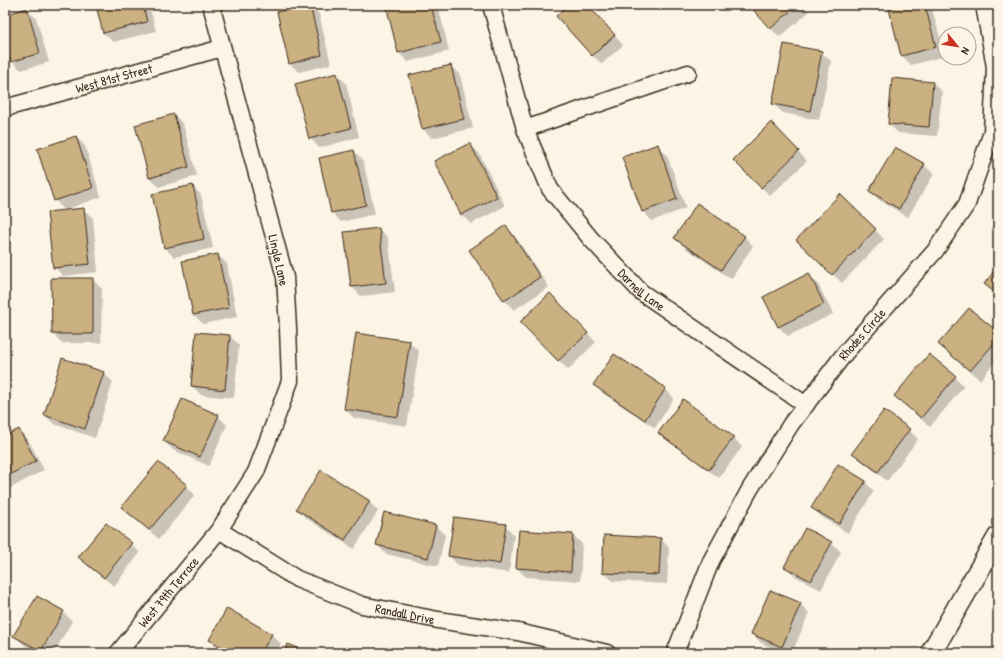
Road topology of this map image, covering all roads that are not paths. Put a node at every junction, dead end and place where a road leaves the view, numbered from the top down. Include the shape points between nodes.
1 (211, 5) edge
2 (491, 5) edge
3 (984, 5) edge
4 (222, 48) junction
5 (688, 73) dead end
6 (5, 108) edge
7 (525, 129) junction
8 (806, 405) junction
9 (219, 530) junction
10 (998, 537) edge
11 (118, 653) edge
12 (607, 653) edge
13 (675, 653) edge
14 (931, 653) edge

1 - 4 street, Lingle Lane
2 - 7 street, Darnell Lane
3 - 8 street, Rhodes Circle via 995,67 992,132 967,204 935,251 845,353
4 - 6 street, West 81st Street
4 - 9 street, Lingle Lane via 285,277 290,382 256,472
5 - 7 street
7 - 8 street, Darnell Lane via 550,189 591,239 641,292
8 - 13 street, Rhodes Circle via 750,489 711,561
9 - 11 street, West 79th Terrace
9 - 12 street, Randall Drive via 297,579 362,605 518,632
10 - 14 street

